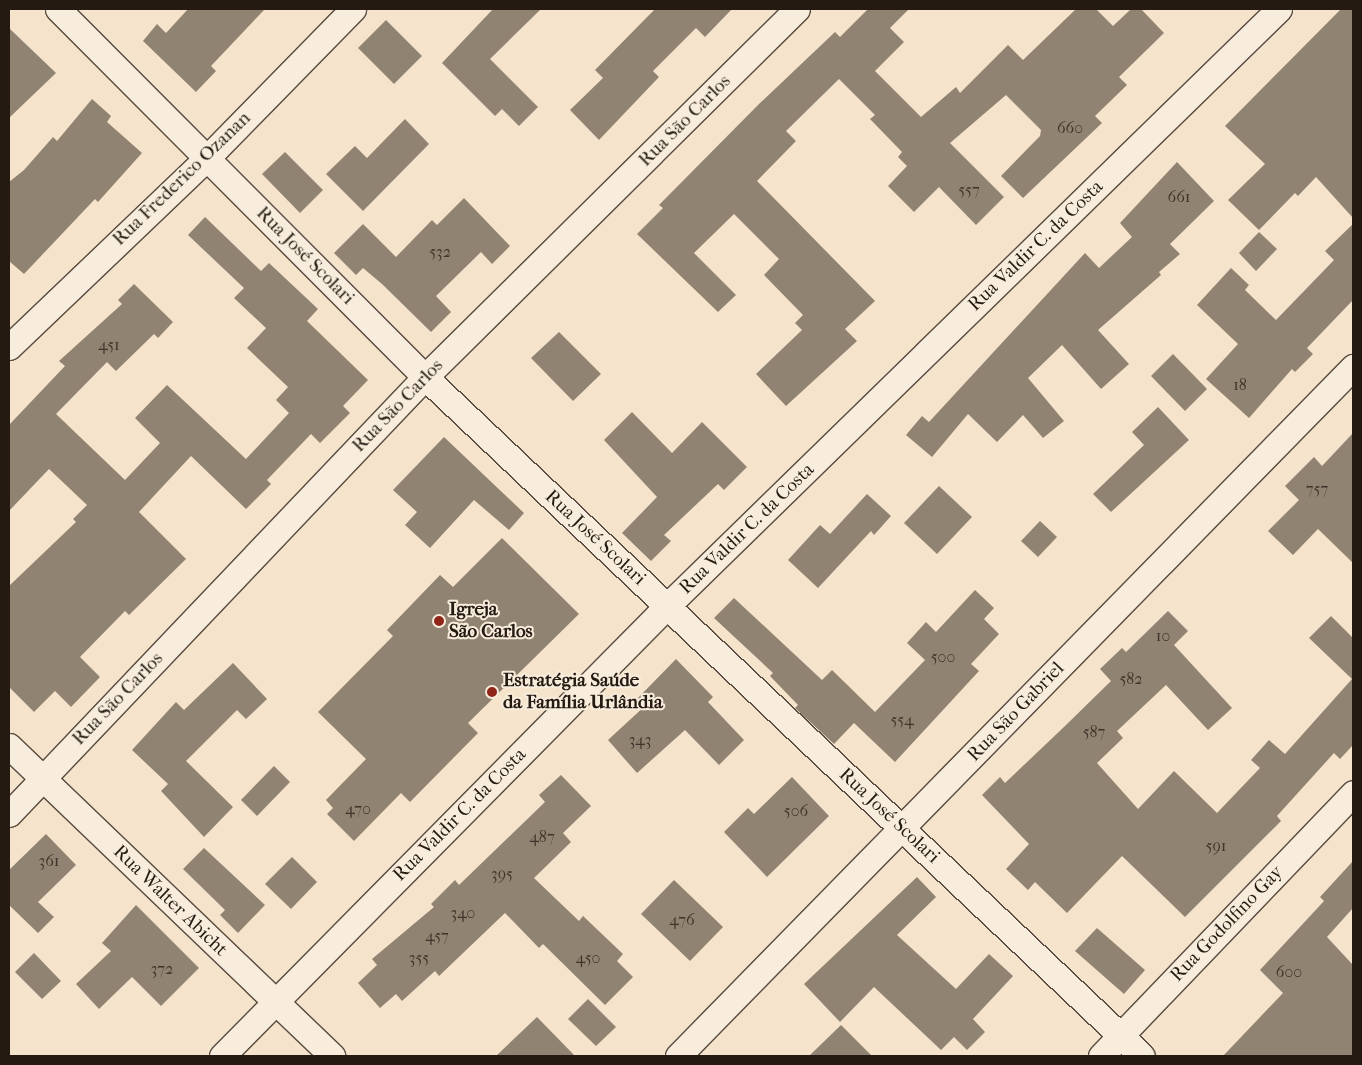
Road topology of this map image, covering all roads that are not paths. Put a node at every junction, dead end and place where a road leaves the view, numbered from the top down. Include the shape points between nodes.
1 (58, 9) edge
2 (353, 9) edge
3 (798, 9) edge
4 (1279, 9) edge
5 (207, 158) junction
6 (9, 347) edge
7 (1353, 367) edge
8 (425, 377) junction
9 (667, 606) junction
10 (9, 746) edge
11 (42, 779) junction
12 (1353, 793) edge
13 (9, 814) edge
14 (902, 829) junction
15 (274, 1001) junction
16 (1121, 1036) junction
17 (222, 1056) edge
18 (332, 1056) edge
19 (678, 1056) edge
20 (1101, 1056) edge
21 (1142, 1056) edge

1 - 5 street, Rua José Scolari
2 - 5 street, Rua Frederico Ozanan
3 - 8 street, Rua São Carlos
4 - 9 street, Rua Valdir C. da Costa
5 - 6 street, Rua Frederico Ozanan
5 - 8 street, Rua José Scolari
7 - 14 street, Rua São Gabriel
8 - 9 street, Rua José Scolari
8 - 11 street, Rua São Carlos
9 - 14 street, Rua José Scolari
9 - 15 street, Rua Valdir C. da Costa
10 - 11 street, Rua Walter Abicht
11 - 13 street, Rua São Carlos
11 - 15 street, Rua Walter Abicht
12 - 16 street, Rua Godolfino Gay
14 - 16 street, Rua José Scolari
14 - 19 street, Rua São Gabriel
15 - 17 street, Rua Valdir C. da Costa
15 - 18 street, Rua Walter Abicht
16 - 20 street, Rua Godolfino Gay
16 - 21 street, Rua José Scolari

